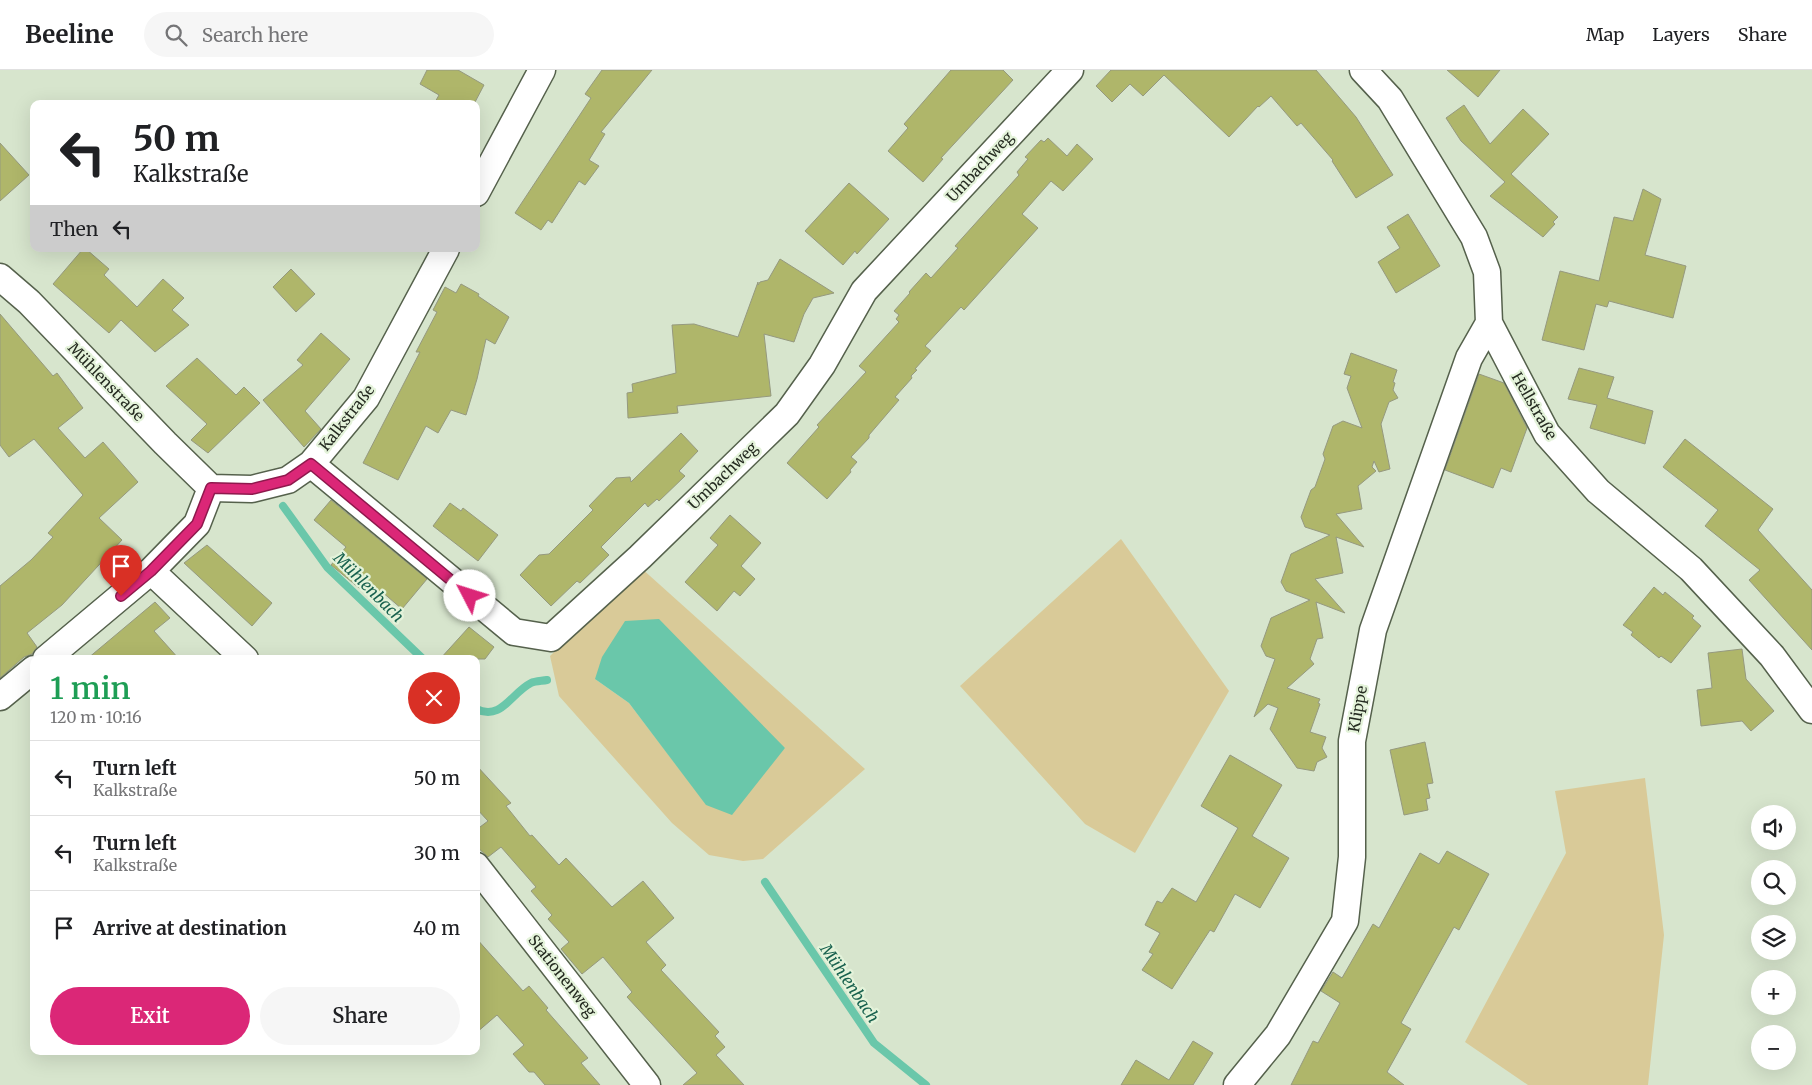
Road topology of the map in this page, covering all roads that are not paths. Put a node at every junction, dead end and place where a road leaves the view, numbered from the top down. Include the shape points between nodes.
1 (542, 70) edge
2 (1070, 70) edge
3 (1363, 70) edge
4 (480, 186) edge
5 (444, 252) edge
6 (0, 277) edge
7 (1489, 323) junction
8 (311, 464) junction
9 (211, 488) junction
10 (151, 571) junction
11 (51, 655) edge
12 (241, 655) edge
13 (30, 672) edge
14 (0, 697) edge
15 (1812, 710) edge
16 (480, 871) edge
17 (647, 1085) edge
18 (1237, 1085) edge

1 - 4 street
2 - 8 street, Umbachweg via 864,291 822,365 787,414 640,557 551,638 514,632
3 - 7 street, Hellstraße via 1390,98 1474,237 1487,272
5 - 8 street, Kalkstraße via 366,398
6 - 9 street, Mühlenstraße via 30,302
7 - 15 street, Hellstraße via 1547,434 1598,491 1691,569 1772,656
7 - 18 street, Klippe via 1469,358 1372,630 1352,741 1352,857 1345,921 1278,1035
8 - 9 street, Kalkstraße via 288,480 252,489
9 - 10 street via 197,524
10 - 11 street
10 - 12 street
13 - 14 street
16 - 17 street, Stationenweg

